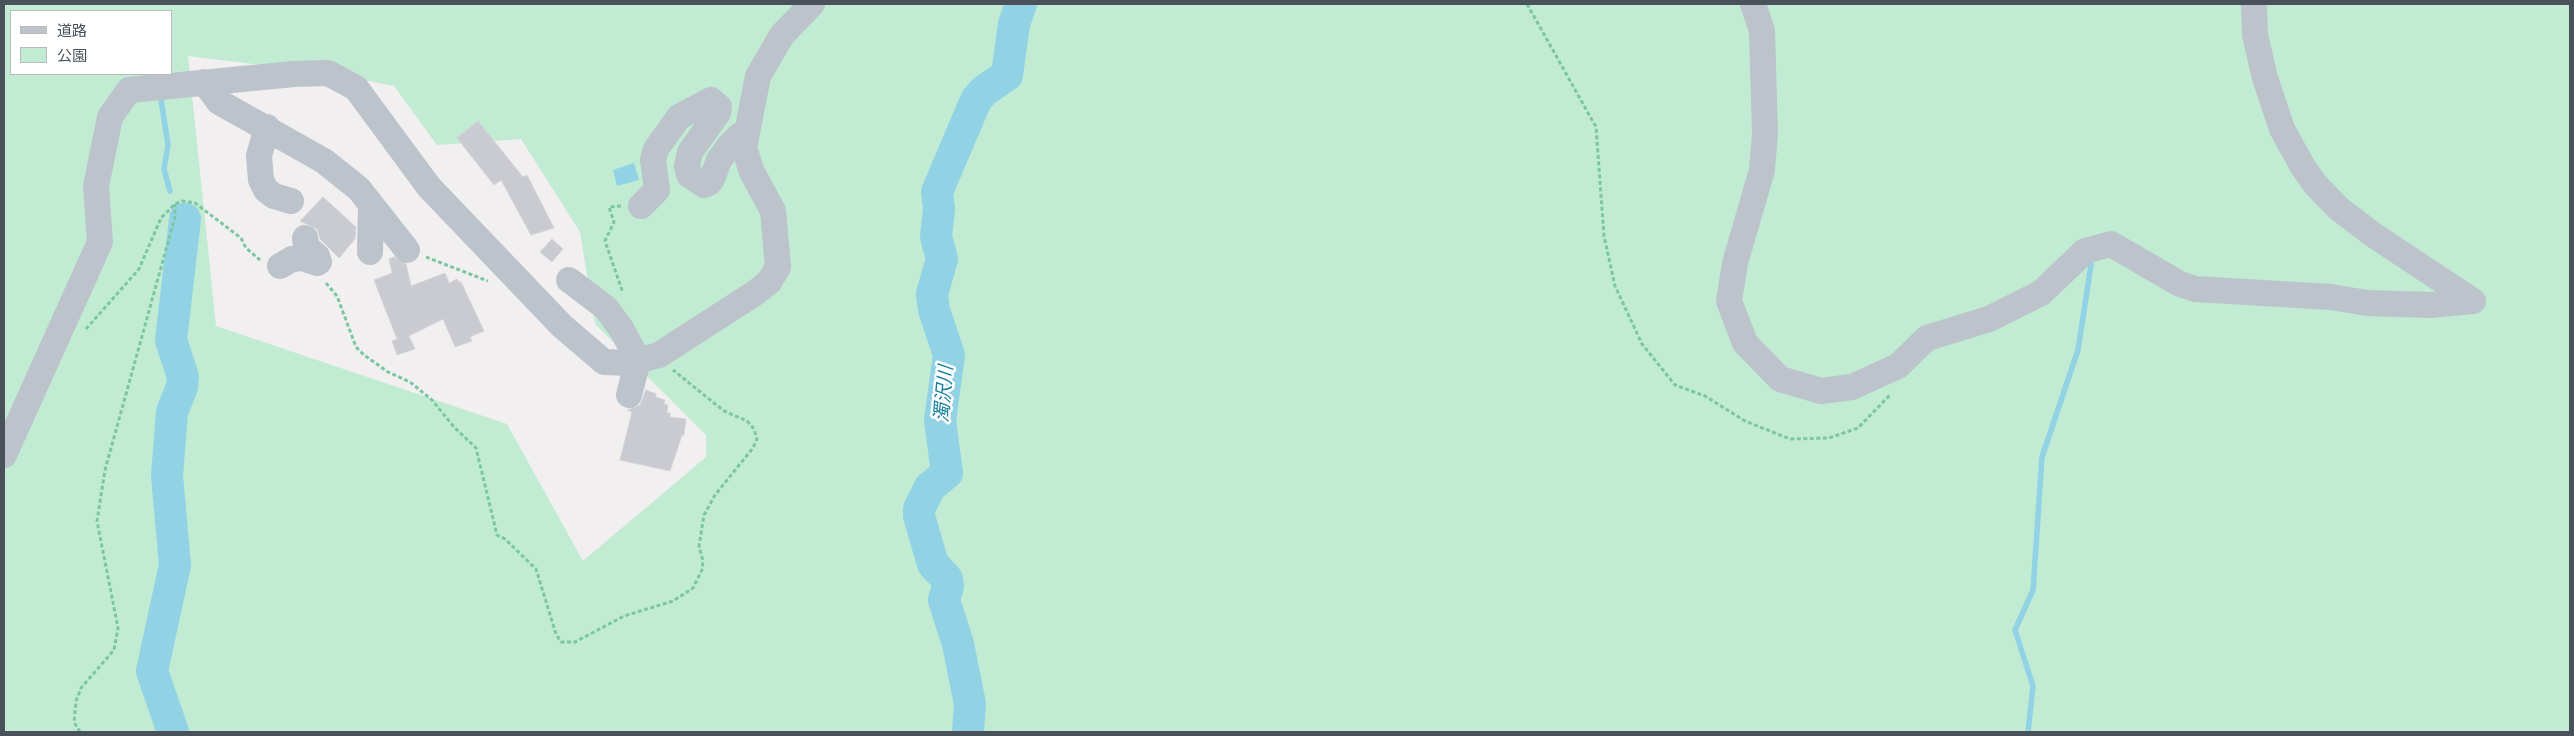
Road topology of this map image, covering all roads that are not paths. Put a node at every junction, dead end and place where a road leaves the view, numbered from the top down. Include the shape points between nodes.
1 (812, 4) edge
2 (1753, 4) edge
3 (2254, 4) edge
4 (204, 82) junction
5 (267, 127) junction
6 (746, 133) junction
7 (291, 201) dead end
8 (371, 205) junction
9 (641, 206) road end
10 (306, 238) dead end
11 (407, 250) road end
12 (370, 252) dead end
13 (280, 266) road end
14 (569, 280) dead end
15 (648, 358) junction
16 (629, 395) dead end
17 (4, 455) edge

1 - 6 street via 782,35 758,76
2 - 3 street via 1762,31 1765,134 1762,170 1729,301 1745,343 1780,379 1821,391 1852,387 1898,366 1926,338 1989,319 2041,293 2085,251 2111,244 2180,284 2195,289 2331,297 2367,303 2431,305 2473,302 2379,240 2338,208 2302,167 2282,129 2265,78 2255,35
4 - 5 street via 219,102
4 - 15 street via 328,73 356,88 429,186 562,326 604,362 628,363
4 - 17 street via 129,90 110,117 96,186 100,242
5 - 7 street via 259,156 260,180 274,196
5 - 8 street via 324,161 359,189
6 - 9 street via 730,145 718,160 709,184 704,185 689,175 687,166 690,152 719,107 711,100 679,117 656,149 653,160 657,190
6 - 15 street via 744,148 752,172 773,211 778,267 769,282 755,293
8 - 11 street
8 - 12 street
10 - 13 street via 306,247 320,262 317,264 302,258
14 - 15 street via 606,308
15 - 16 street

